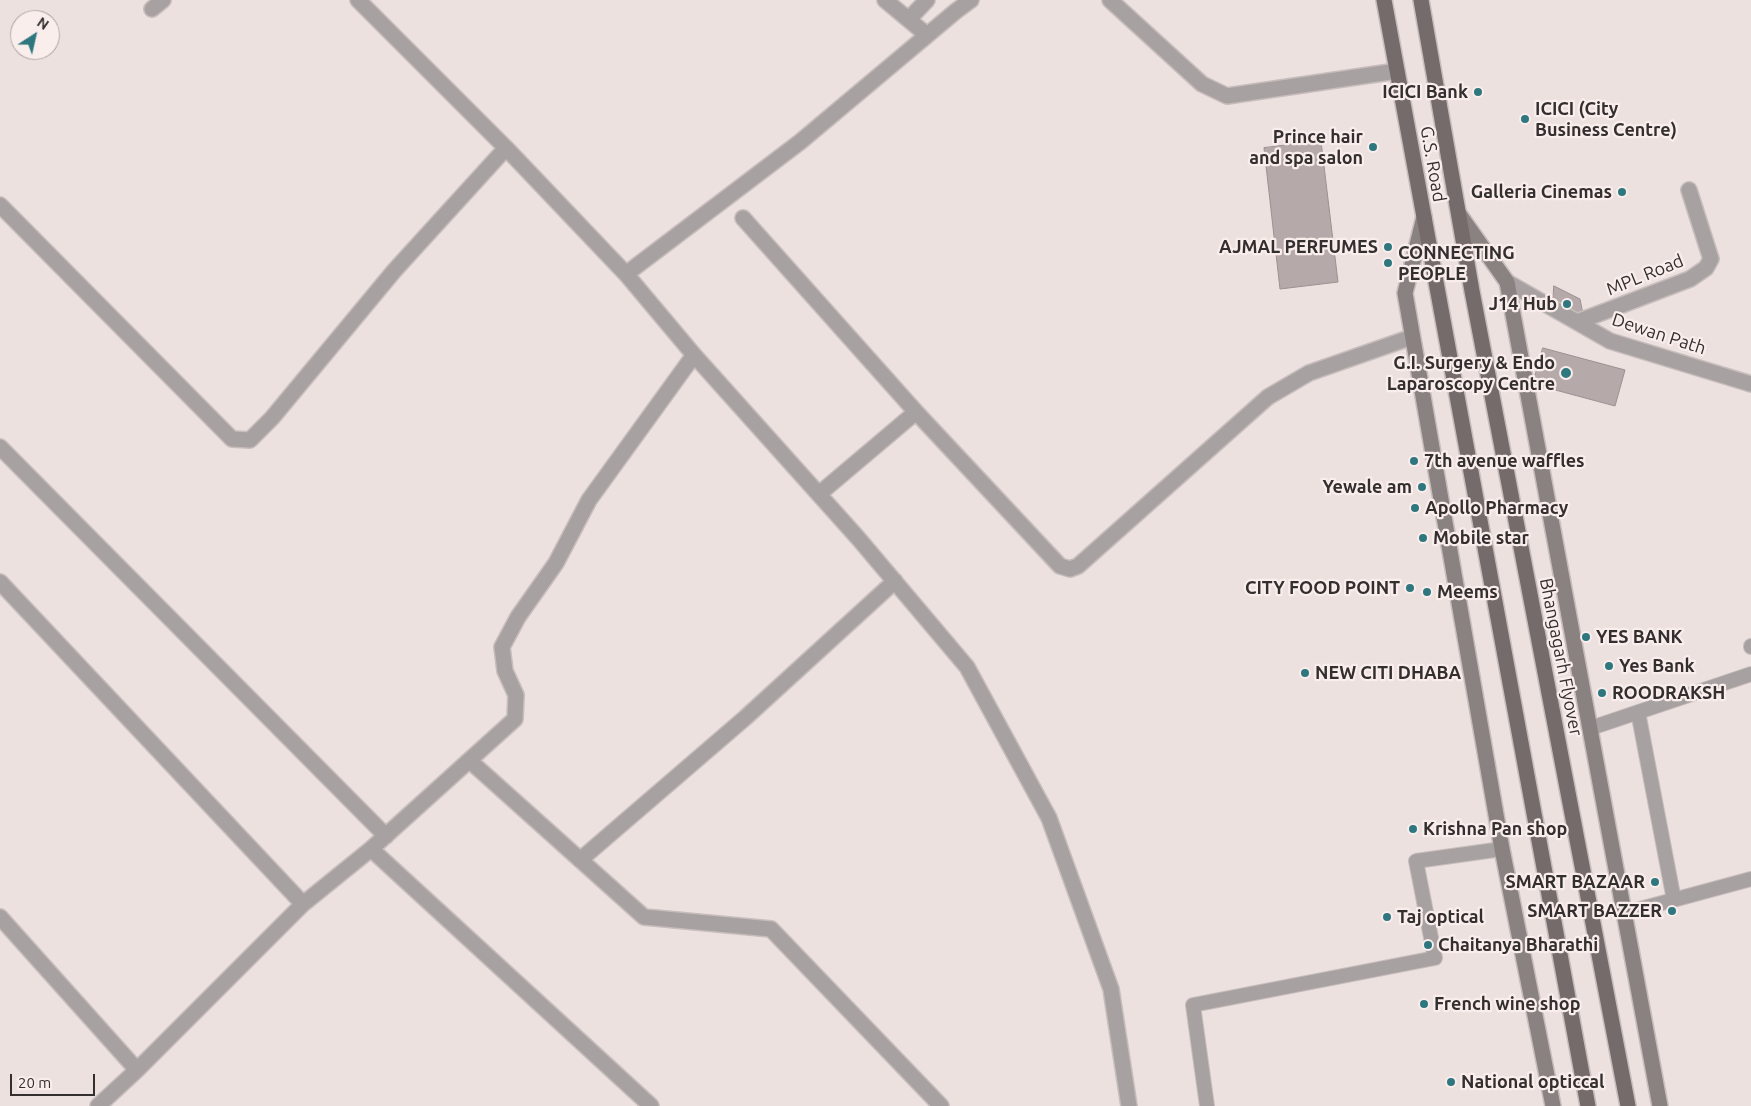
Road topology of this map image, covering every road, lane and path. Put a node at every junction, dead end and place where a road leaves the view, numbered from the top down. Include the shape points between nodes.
1 (358, 0) edge
2 (885, 0) edge
3 (927, 0) edge
4 (971, 0) edge
5 (1110, 0) edge
6 (1384, 0) edge
7 (1420, 0) edge
8 (909, 19) junction
9 (927, 35) junction
10 (1397, 71) junction
11 (506, 148) junction
12 (1689, 190) dead end
13 (0, 205) edge
14 (1459, 214) junction
15 (1424, 217) junction
16 (743, 218) dead end
17 (626, 274) junction
18 (1507, 282) junction
19 (1576, 322) junction
20 (1412, 337) junction
21 (694, 355) junction
22 (1751, 384) edge
23 (916, 412) junction
24 (0, 447) edge
25 (819, 494) junction
26 (895, 581) junction
27 (0, 582) edge
28 (1751, 674) edge
29 (1638, 712) junction
30 (1590, 728) junction
31 (470, 761) junction
32 (386, 836) junction
33 (372, 849) junction
34 (1502, 850) junction
35 (580, 860) junction
36 (1751, 879) edge
37 (1674, 900) junction
38 (303, 904) junction
39 (1625, 912) junction
40 (0, 917) edge
41 (137, 1070) junction
42 (98, 1106) edge
43 (651, 1106) edge
44 (941, 1106) edge
45 (1129, 1106) edge
46 (1207, 1106) edge
47 (1553, 1106) edge
48 (1588, 1106) edge
49 (1628, 1106) edge
50 (1660, 1106) edge

1 - 11 street
2 - 8 street
3 - 8 street
4 - 9 street
5 - 10 street via 1202,84 1227,96
6 - 10 main road, G.S. Road
7 - 14 main road, G.S. Road
8 - 9 street
9 - 17 street via 800,142
10 - 15 main road, G.S. Road
11 - 13 street via 394,270 272,418 250,440 232,439
11 - 17 street
12 - 19 street, MPL Road via 1711,259 1706,268 1690,278
14 - 18 main road
14 - 49 main road, Bhangagarh Flyover
15 - 20 main road via 1405,293
15 - 48 main road
16 - 23 street
17 - 21 street
18 - 19 street, Dewan Path
18 - 30 main road
19 - 22 street, Dewan Path via 1610,341
20 - 23 street via 1308,373 1268,397 1078,566 1070,569 1060,566
20 - 34 main road
21 - 25 street
21 - 31 street via 589,500 556,563 518,617 502,647 505,672 516,695 515,719
23 - 25 street
24 - 32 street
25 - 26 street
26 - 35 street via 745,718
26 - 45 street via 967,667 1050,818 1111,989
27 - 38 street
28 - 29 lane
29 - 30 lane
29 - 37 lane
30 - 39 main road
31 - 32 street
31 - 35 street
32 - 33 street
33 - 38 street
33 - 43 street
34 - 46 lane via 1416,861 1435,958 1193,1005
34 - 47 main road
35 - 44 street via 644,917 771,930
36 - 37 lane
37 - 39 lane
38 - 41 street
39 - 50 main road
40 - 41 street
41 - 42 street

